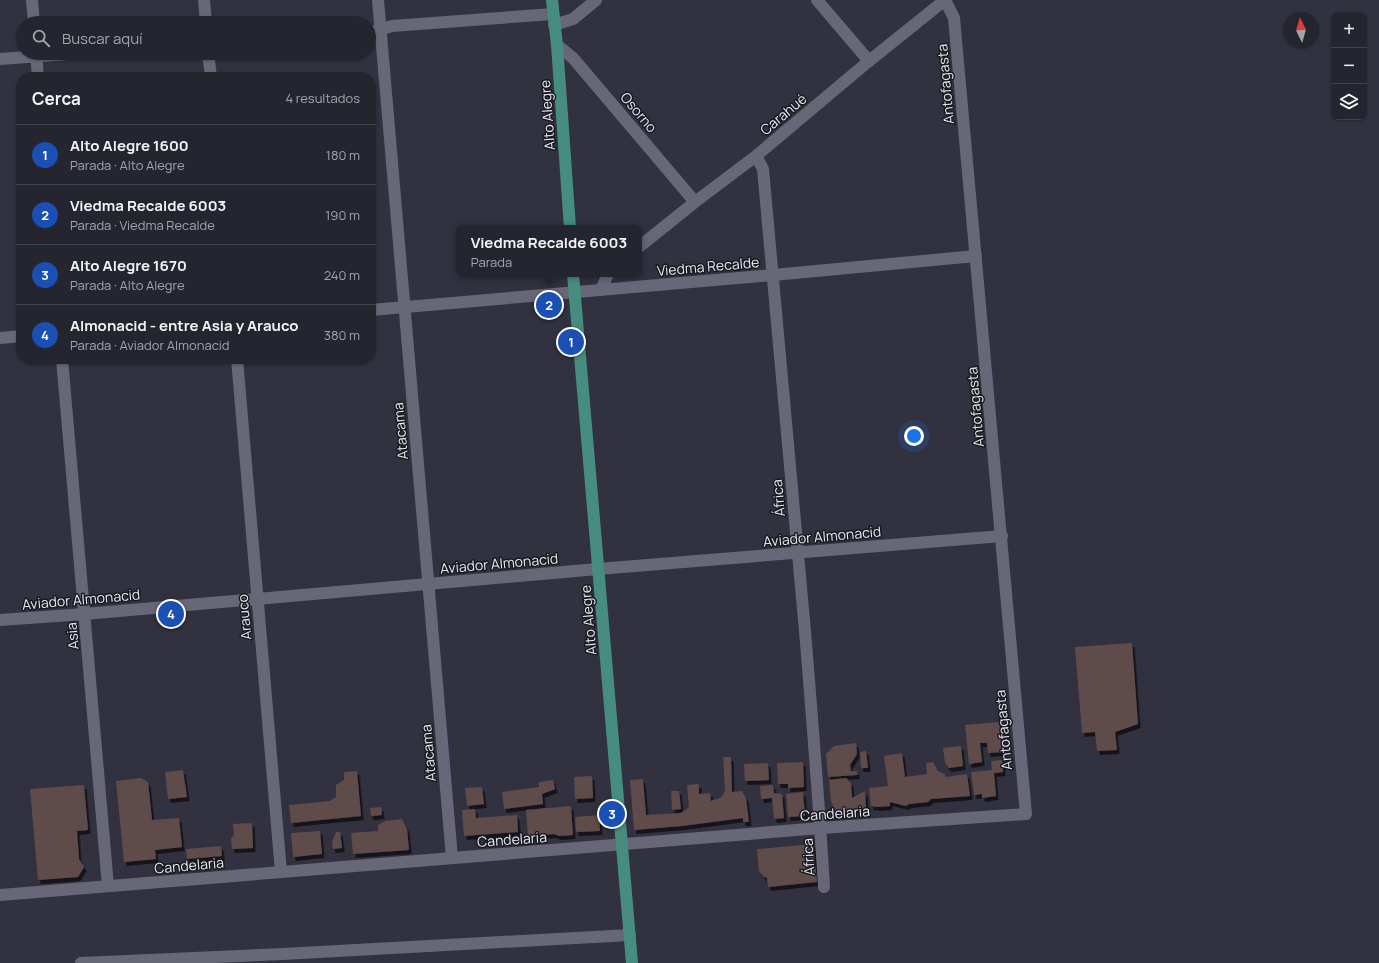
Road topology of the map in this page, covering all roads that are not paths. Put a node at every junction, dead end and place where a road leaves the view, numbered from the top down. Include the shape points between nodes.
1 (32, 0) edge
2 (204, 0) edge
3 (378, 0) edge
4 (552, 0) edge
5 (596, 0) edge
6 (817, 0) edge
7 (945, 0) edge
8 (33, 16) edge
9 (205, 16) edge
10 (554, 19) junction
11 (376, 21) edge
12 (376, 32) edge
13 (376, 41) edge
14 (557, 45) junction
15 (16, 58) edge
16 (0, 60) edge
17 (37, 60) edge
18 (209, 60) edge
19 (868, 61) junction
20 (38, 72) edge
21 (210, 72) edge
22 (756, 156) junction
23 (695, 202) junction
24 (570, 225) edge
25 (642, 245) edge
26 (976, 256) junction
27 (773, 275) junction
28 (573, 277) edge
29 (607, 277) edge
30 (601, 290) junction
31 (574, 292) junction
32 (404, 307) junction
33 (376, 310) edge
34 (16, 336) edge
35 (0, 338) edge
36 (62, 364) edge
37 (237, 364) edge
38 (1002, 536) junction
39 (798, 553) junction
40 (598, 569) junction
41 (429, 584) junction
42 (257, 599) junction
43 (85, 614) junction
44 (0, 620) edge
45 (1026, 814) joint
46 (821, 828) junction
47 (622, 845) junction
48 (452, 858) junction
49 (281, 872) junction
50 (108, 886) junction
51 (824, 887) dead end
52 (0, 895) edge
53 (630, 935) junction
54 (81, 963) edge
55 (632, 963) edge

1 - 8 street
2 - 9 street
3 - 11 street, Atacama
4 - 10 main road, Alto Alegre
5 - 10 street via 573,19
6 - 19 street
7 - 19 street, Carahué
7 - 26 street, Antofagasta via 954,18
10 - 12 street via 392,26
10 - 14 main road, Alto Alegre
13 - 32 street, Atacama
14 - 23 street, Osorno via 573,58
14 - 24 main road, Alto Alegre
15 - 16 street
17 - 20 street
18 - 21 street
19 - 22 street, Carahué
22 - 23 street, Carahué
22 - 27 street, África via 763,169
23 - 25 street, Carahué
26 - 27 street, Viedma Recalde
26 - 38 street, Antofagasta
27 - 30 street, Viedma Recalde
27 - 39 street, África
28 - 31 main road, Alto Alegre
29 - 30 street
30 - 31 street, Viedma Recalde
31 - 32 street, Viedma Recalde
31 - 40 main road, Alto Alegre
32 - 33 street, Viedma Recalde
32 - 41 street, Atacama
34 - 35 street
36 - 43 street, Asia
37 - 42 street, Arauco
38 - 39 street, Aviador Almonacid
38 - 45 street, Antofagasta
39 - 40 street, Aviador Almonacid
39 - 46 street, África
40 - 41 street, Aviador Almonacid
40 - 47 main road, Alto Alegre
41 - 42 street, Aviador Almonacid
41 - 48 street, Atacama
42 - 43 street, Aviador Almonacid
42 - 49 street, Arauco
43 - 44 street, Aviador Almonacid
43 - 50 street, Asia
45 - 46 street, Candelaria
46 - 47 street, Candelaria
46 - 51 street, África
47 - 48 street, Candelaria
47 - 53 main road, Alto Alegre
48 - 49 street, Candelaria
49 - 50 street, Candelaria
50 - 52 street, Candelaria
53 - 54 street
53 - 55 main road, Alto Alegre

